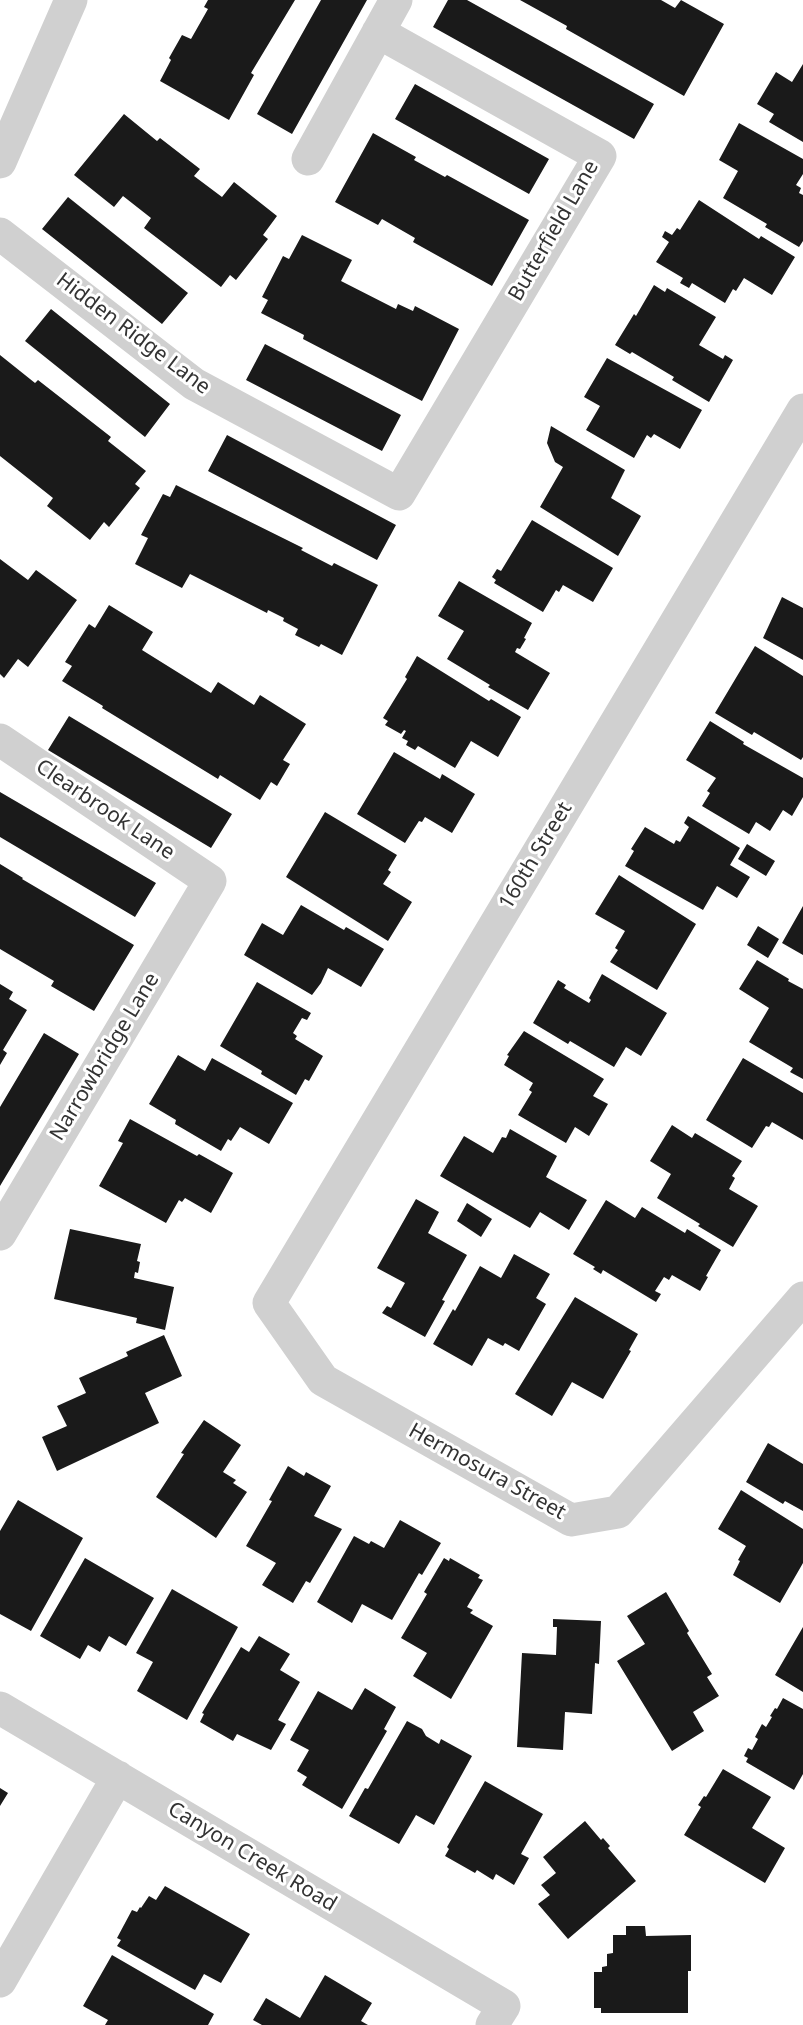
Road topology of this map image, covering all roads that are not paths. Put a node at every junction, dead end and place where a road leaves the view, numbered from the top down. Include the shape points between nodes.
1 (71, 0) edge
2 (396, 0) edge
3 (378, 32) junction
4 (308, 159) dead end
5 (0, 162) edge
6 (0, 234) edge
7 (803, 410) edge
8 (399, 494) joint
9 (0, 740) edge
10 (210, 881) joint
11 (0, 1234) edge
12 (802, 1302) edge
13 (268, 1303) joint
14 (0, 1708) edge
15 (118, 1777) junction
16 (0, 1982) edge
17 (498, 2016) edge

1 - 5 street
2 - 3 street
3 - 4 street
3 - 8 street, Butterfield Lane via 600,156
6 - 8 street, Hidden Ridge Lane via 194,384
7 - 13 street, 160th Street
9 - 10 street, Clearbrook Lane
10 - 11 street, Narrowbridge Lane
12 - 13 street, Hermosura Street via 618,1512 571,1520 323,1380
14 - 15 street, Canyon Creek Road
15 - 16 street
15 - 17 street, Canyon Creek Road

